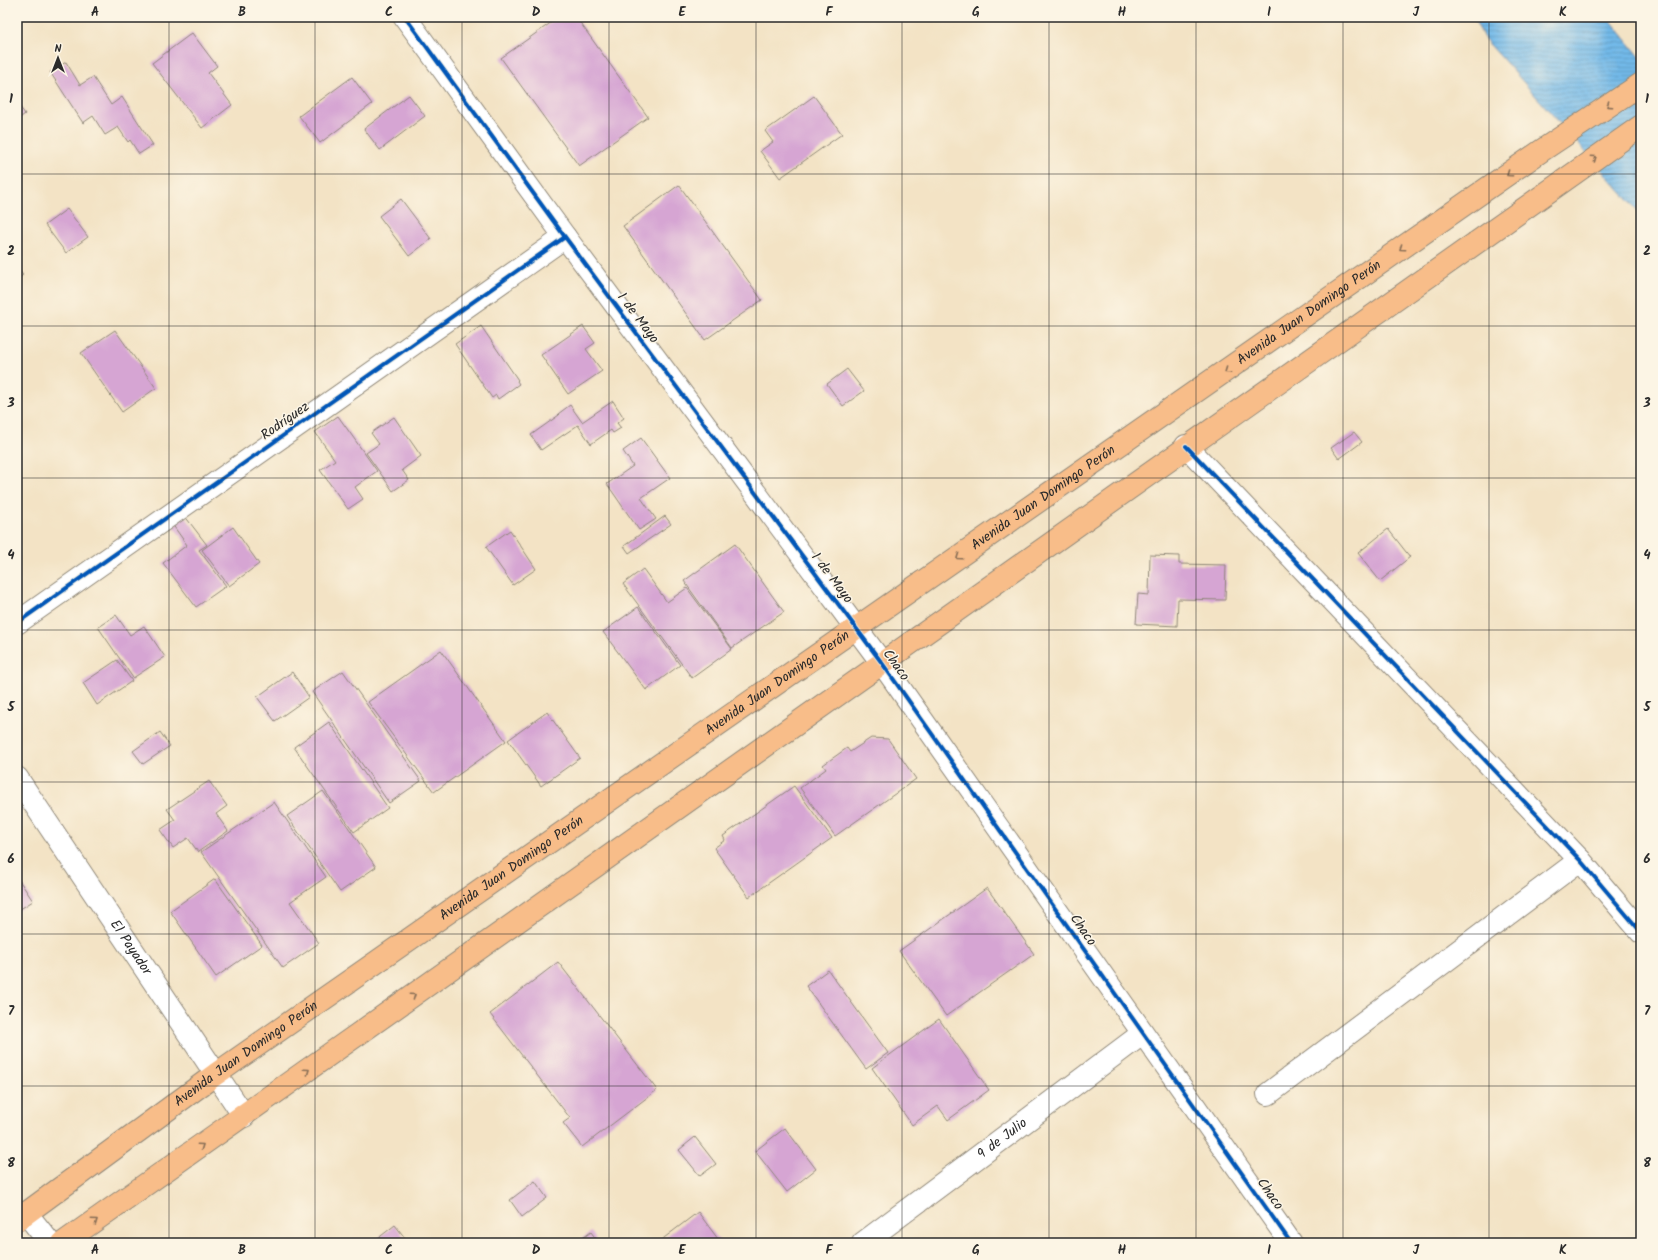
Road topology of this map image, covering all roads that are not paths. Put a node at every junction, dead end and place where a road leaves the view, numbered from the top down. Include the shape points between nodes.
1 (405, 17) edge
2 (1641, 84) edge
3 (1641, 126) edge
4 (565, 237) junction
5 (1186, 446) junction
6 (17, 623) edge
7 (856, 629) junction
8 (882, 663) junction
9 (17, 778) edge
10 (1580, 860) junction
11 (1641, 932) edge
12 (1142, 1034) junction
13 (216, 1074) junction
14 (1268, 1094) dead end
15 (244, 1116) junction
16 (22, 1217) edge
17 (50, 1243) edge
18 (63, 1243) edge
19 (863, 1243) edge
20 (1291, 1243) edge

1 - 4 street, 1 de Mayo
2 -> 7 main road, Avenida Juan Domingo Perón
5 -> 3 main road
4 - 6 street, Rodríguez
4 - 7 street, 1 de Mayo
5 - 8 main road
5 - 10 street
7 - 8 street, Chaco
7 - 13 main road, Avenida Juan Domingo Perón
8 - 12 street, Chaco
15 -> 8 main road
9 - 13 street, El Payador
10 - 11 street
10 - 14 street
12 - 19 street, 9 de Julio
12 - 20 street, Chaco
13 - 15 street, El Payador
13 - 16 main road, Avenida Juan Domingo Perón
18 -> 15 main road
16 - 17 street

